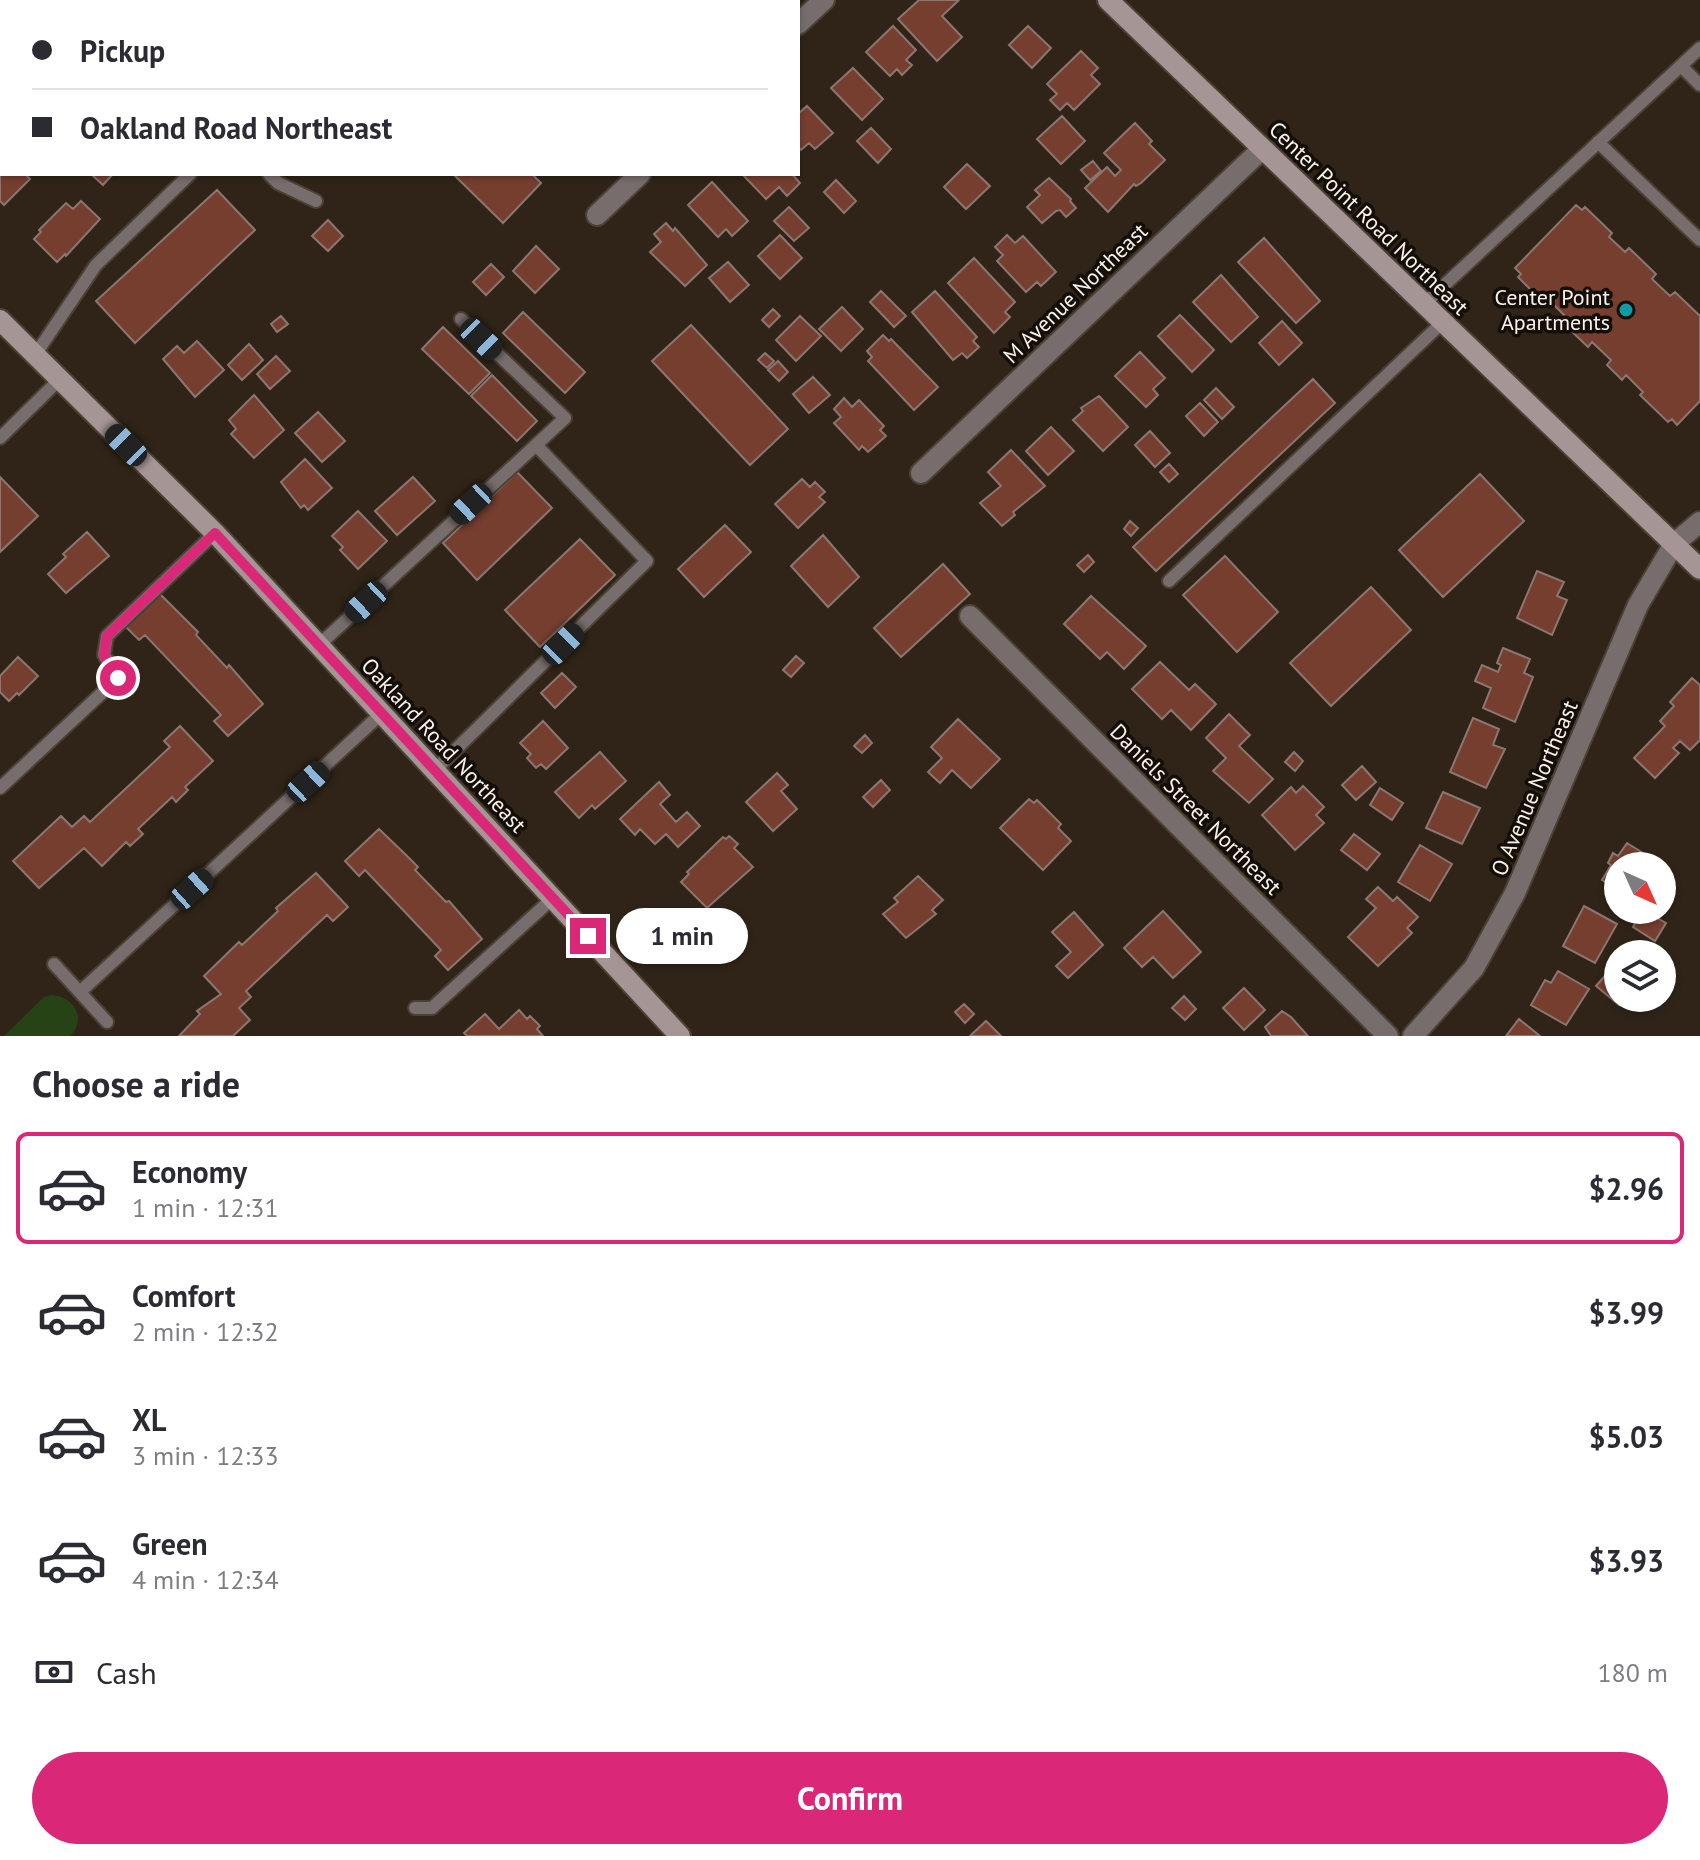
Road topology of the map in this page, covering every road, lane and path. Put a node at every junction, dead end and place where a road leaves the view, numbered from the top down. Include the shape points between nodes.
1 (824, 0) edge
2 (1108, 0) edge
3 (800, 22) edge
4 (1700, 48) edge
5 (1681, 66) junction
6 (1700, 85) edge
7 (1598, 142) junction
8 (1262, 149) junction
9 (188, 176) edge
10 (271, 176) edge
11 (638, 176) edge
12 (316, 201) dead end
13 (597, 215) dead end
14 (1700, 240) edge
15 (1424, 304) junction
16 (461, 319) dead end
17 (0, 320) edge
18 (1443, 322) junction
19 (35, 355) junction
20 (60, 379) junction
21 (0, 438) edge
22 (536, 445) junction
23 (921, 473) dead end
24 (1700, 522) edge
25 (215, 533) junction
26 (1674, 544) junction
27 (1700, 569) edge
28 (1169, 581) dead end
29 (970, 616) dead end
30 (319, 645) junction
31 (382, 713) junction
32 (435, 770) junction
33 (0, 788) edge
34 (553, 898) junction
35 (54, 964) dead end
36 (80, 992) junction
37 (415, 1008) dead end
38 (107, 1022) dead end
39 (680, 1036) edge
40 (1388, 1036) edge
41 (1413, 1036) edge

1 - 3 street
2 - 8 main road, Center Point Road Northeast
4 - 5 lane
5 - 6 lane
5 - 7 lane
7 - 14 lane
7 - 15 lane
8 - 15 main road, Center Point Road Northeast
8 - 23 street, M Avenue Northeast
9 - 19 lane via 96,265
10 - 12 lane
11 - 13 street
15 - 18 main road, Center Point Road Northeast
16 - 22 lane via 565,418
17 - 19 main road, Oakland Road Northeast
18 - 26 main road, Center Point Road Northeast
18 - 28 lane
19 - 20 main road, Oakland Road Northeast
20 - 21 lane
20 - 25 main road, Oakland Road Northeast
22 - 30 lane
22 - 32 lane via 647,561
24 - 26 street, O Avenue Northeast
25 - 30 main road, Oakland Road Northeast
25 - 33 lane via 107,636 104,655 118,678
26 - 27 main road, Center Point Road Northeast
26 - 41 street, O Avenue Northeast via 1638,605 1515,893 1474,968
29 - 40 street, Daniels Street Northeast
30 - 31 main road, Oakland Road Northeast
31 - 32 main road, Oakland Road Northeast
31 - 36 lane
32 - 34 main road, Oakland Road Northeast
34 - 37 lane via 432,1008
34 - 39 main road, Oakland Road Northeast
35 - 36 lane
36 - 38 lane

